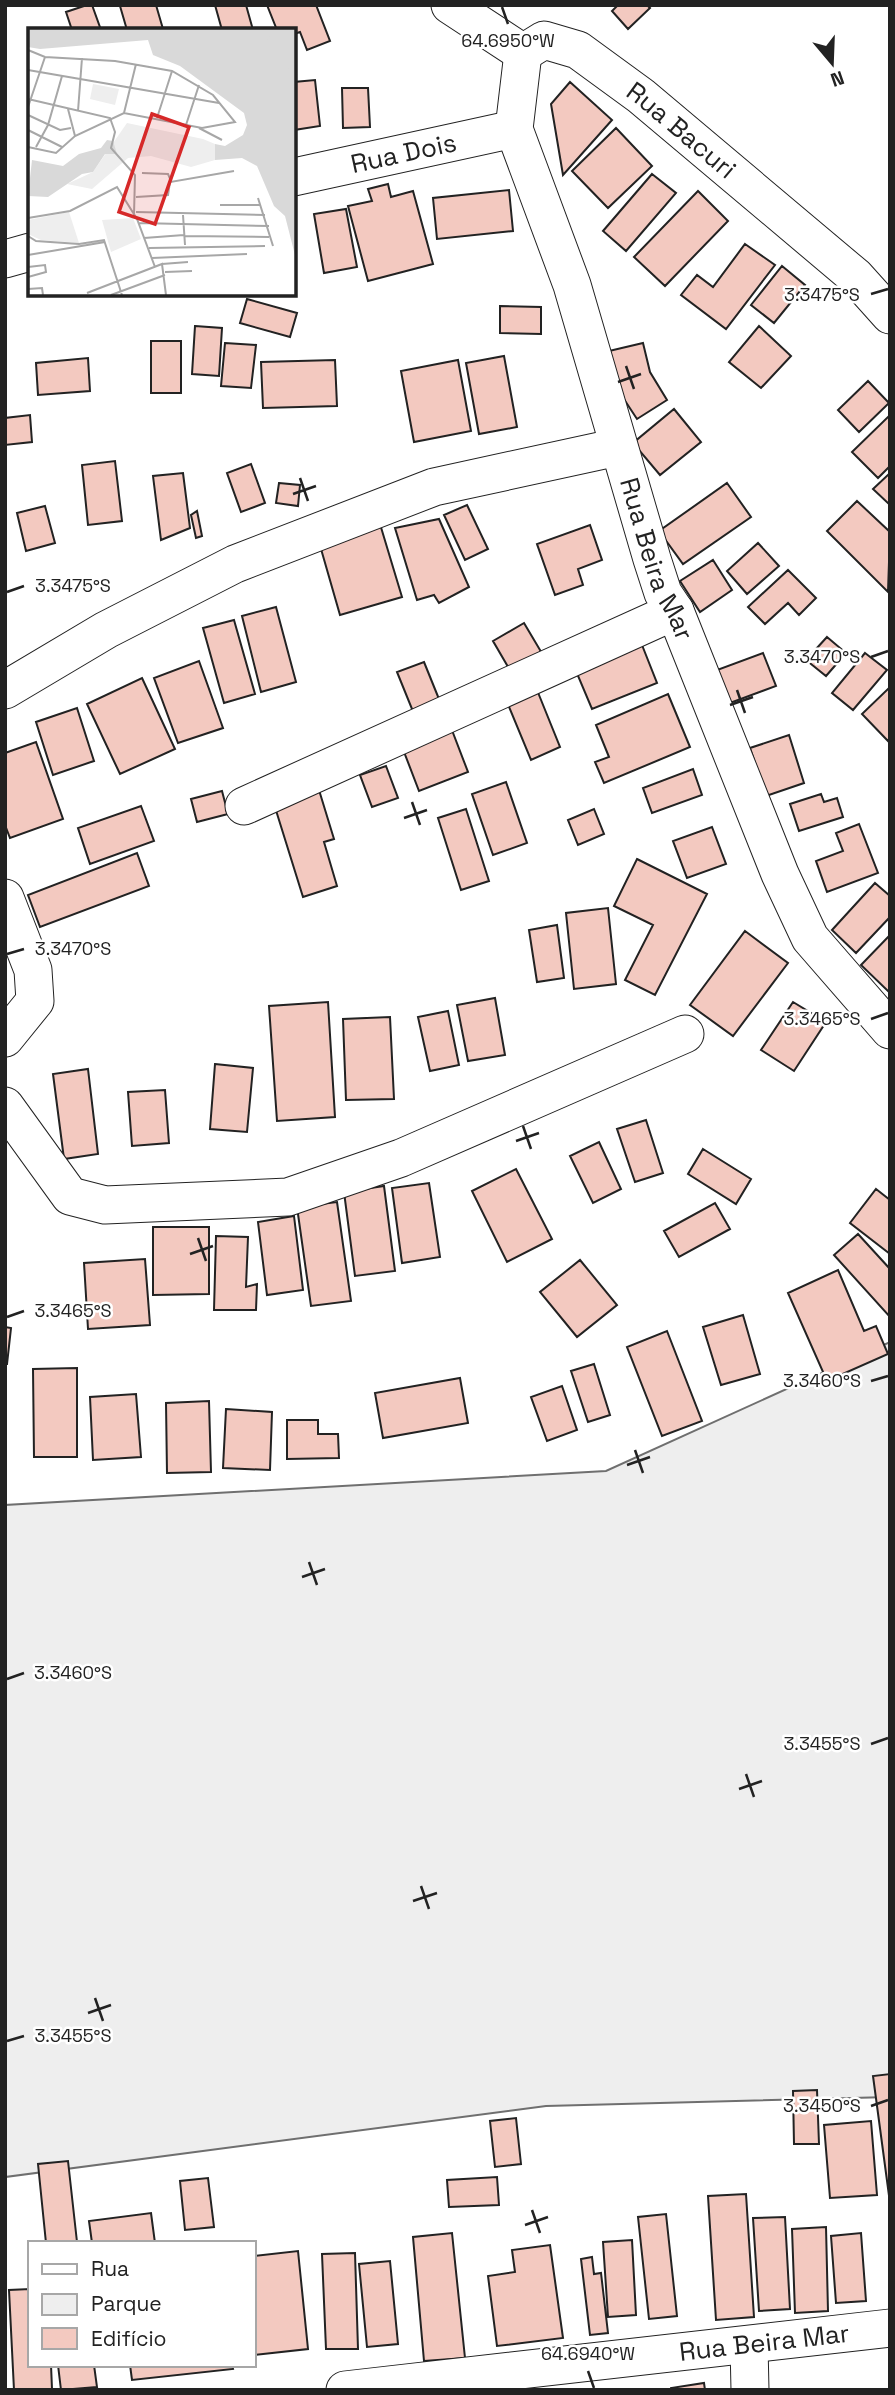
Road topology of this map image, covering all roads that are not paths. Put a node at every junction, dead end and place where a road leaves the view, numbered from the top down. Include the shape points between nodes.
1 (450, 5) edge
2 (523, 53) junction
3 (513, 128) junction
4 (296, 177) edge
5 (28, 253) edge
6 (5, 259) edge
7 (890, 315) edge
8 (618, 447) junction
9 (675, 611) junction
10 (5, 690) edge
11 (244, 806) dead end
12 (5, 898) edge
13 (890, 1030) edge
14 (685, 1034) dead end
15 (5, 1038) edge
16 (5, 1106) edge
17 (890, 2328) edge
18 (750, 2345) junction
19 (345, 2390) edge
20 (750, 2390) edge

1 - 2 street
2 - 3 street, Rua Beira Mar
2 - 7 street, Rua Bacuri via 544,40 578,50 846,268
3 - 4 street, Rua Dois
3 - 8 street, Rua Beira Mar via 572,285
5 - 6 street
8 - 9 street, Rua Beira Mar via 663,593
8 - 10 street via 435,487 235,564 106,630
9 - 11 street
9 - 13 street, Rua Beira Mar via 810,938
12 - 15 street via 33,970 35,1001
14 - 16 street via 401,1158 288,1197 105,1205 84,1202 70,1196
17 - 18 street, Rua Beira Mar
18 - 19 street, Rua Beira Mar
18 - 20 street

